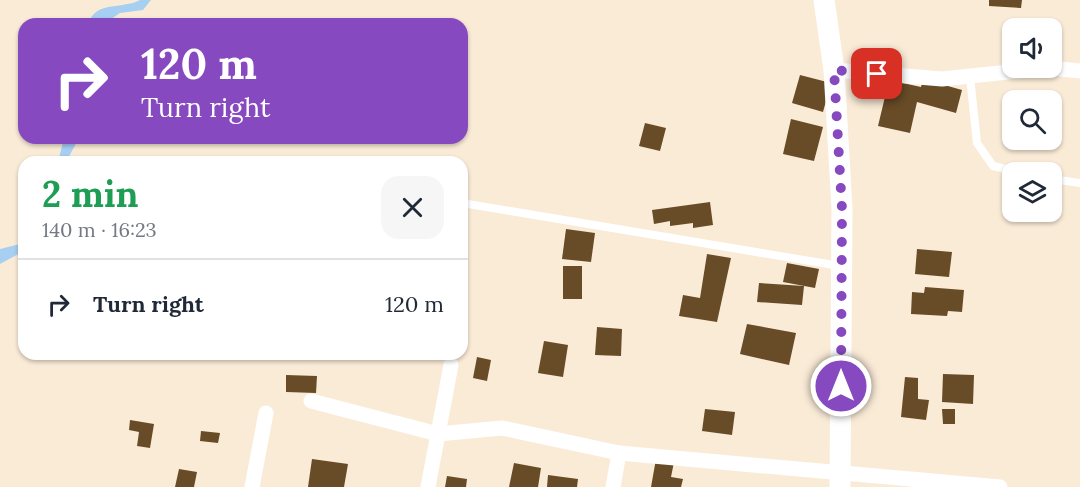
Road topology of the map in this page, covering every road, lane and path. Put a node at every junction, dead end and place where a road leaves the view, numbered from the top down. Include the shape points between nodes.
1 (824, 0) edge
2 (1062, 69) edge
3 (834, 70) junction
4 (1080, 71) edge
5 (1002, 73) edge
6 (970, 77) junction
7 (1002, 168) edge
8 (1062, 180) edge
9 (1080, 183) edge
10 (468, 204) edge
11 (842, 267) junction
12 (451, 365) dead end
13 (311, 401) dead end
14 (266, 413) dead end
15 (438, 434) junction
16 (619, 453) junction
17 (840, 479) edge
18 (252, 487) edge
19 (428, 487) edge
20 (613, 487) edge
21 (1000, 487) edge

1 - 3 main road
2 - 4 street
3 - 6 street via 942,79
3 - 11 main road
5 - 6 street
6 - 7 lane via 977,143 993,166
8 - 9 lane
10 - 11 lane
11 - 17 main road
12 - 15 street
13 - 15 street
14 - 18 street
15 - 16 street via 502,428
15 - 19 street
16 - 17 street
16 - 20 street
17 - 21 street

